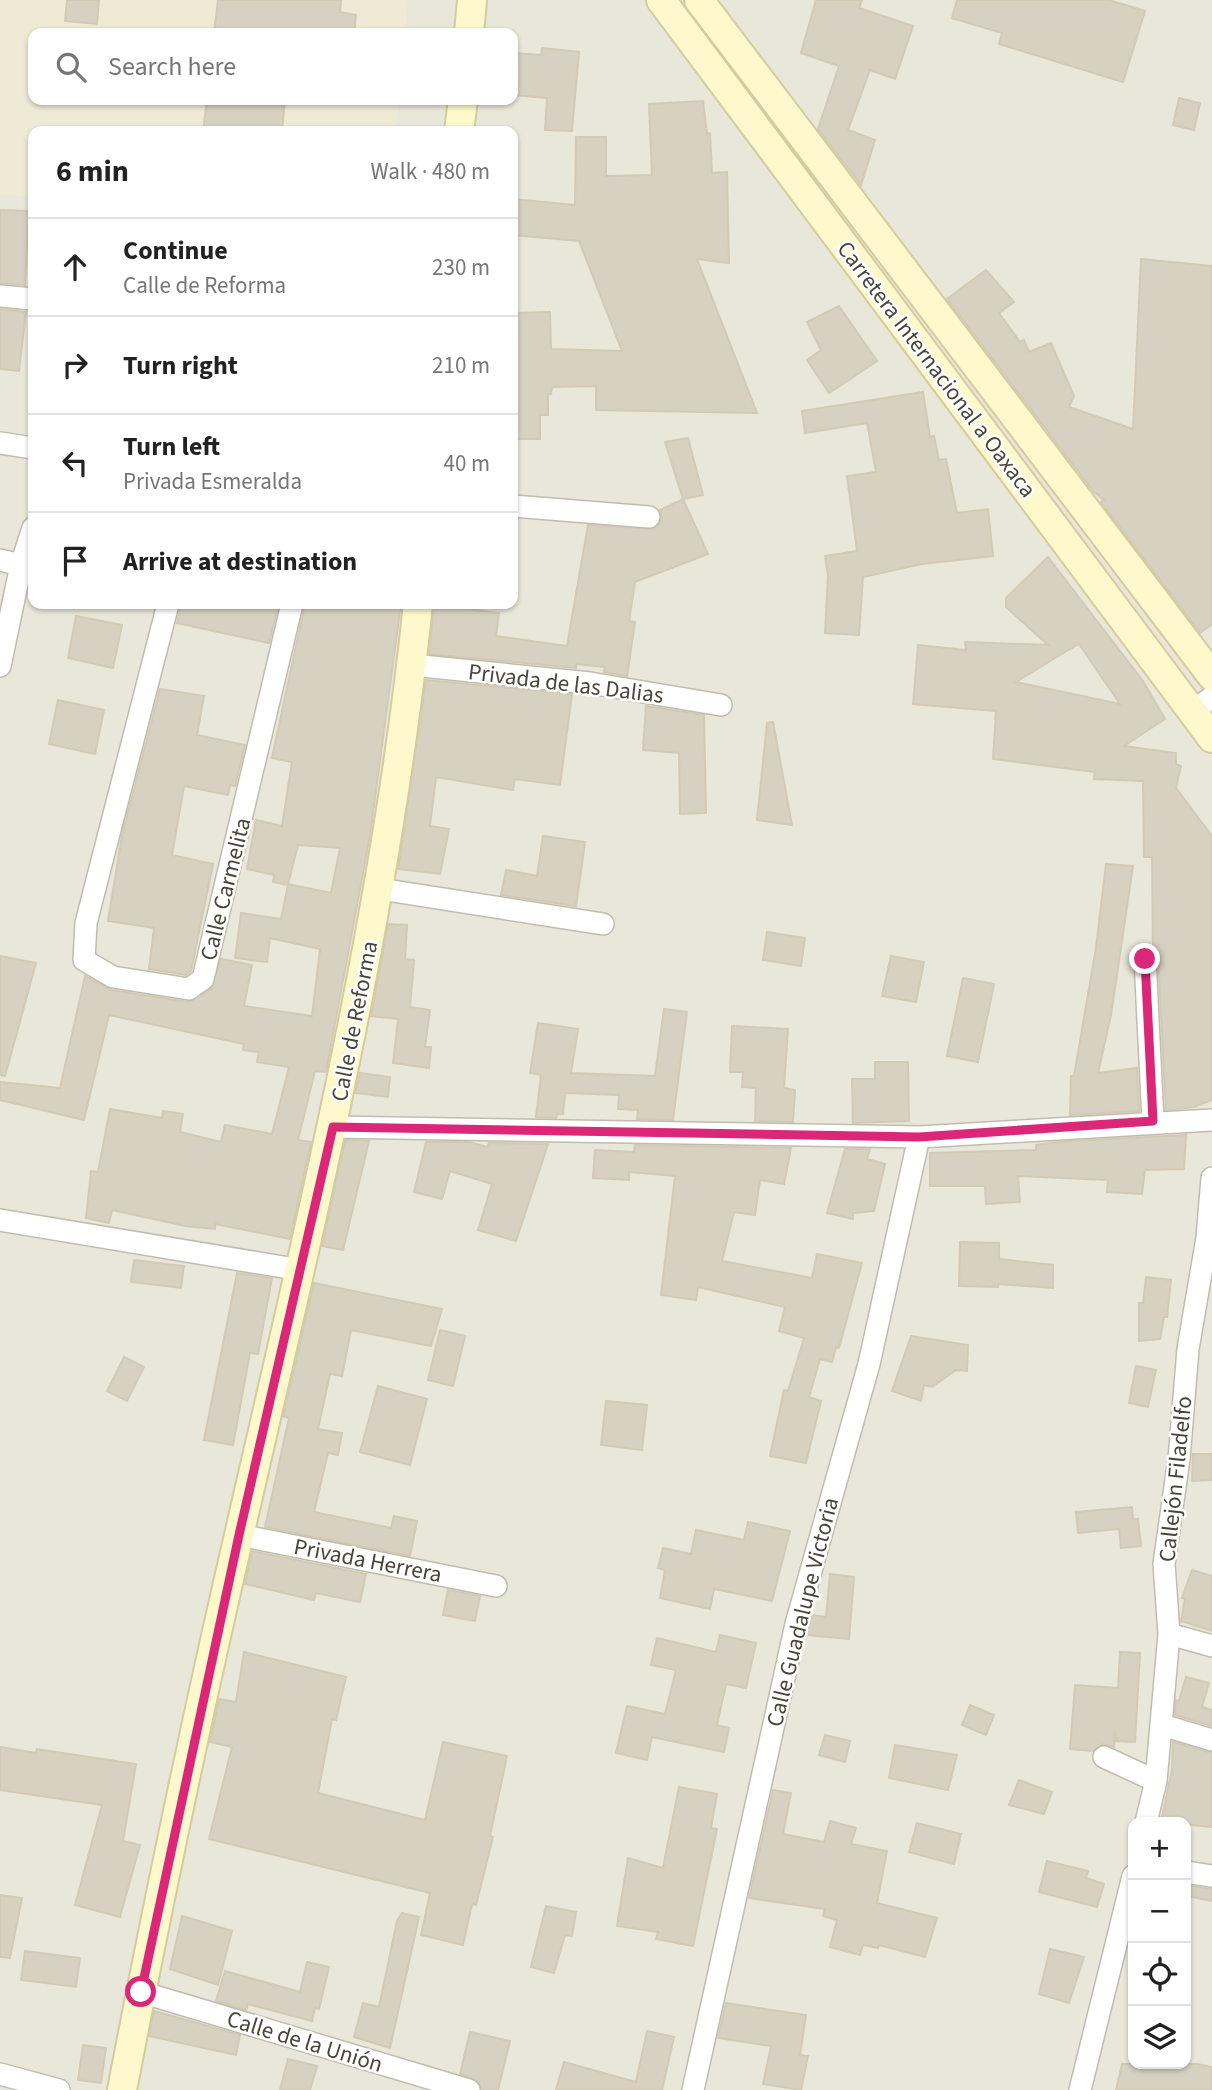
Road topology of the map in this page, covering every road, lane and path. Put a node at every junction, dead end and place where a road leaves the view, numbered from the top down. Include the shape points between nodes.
1 (472, 0) edge
2 (661, 0) edge
3 (699, 0) edge
4 (469, 28) edge
5 (462, 105) edge
6 (460, 126) edge
7 (0, 296) edge
8 (28, 299) edge
9 (0, 443) edge
10 (28, 448) edge
11 (518, 506) edge
12 (649, 517) dead end
13 (28, 543) edge
14 (0, 560) edge
15 (21, 565) junction
16 (167, 609) edge
17 (291, 609) edge
18 (418, 609) edge
19 (412, 665) junction
20 (0, 666) edge
21 (1212, 676) edge
22 (1203, 704) edge
23 (720, 705) dead end
24 (1212, 738) edge
25 (380, 889) junction
26 (603, 924) dead end
27 (1145, 959) dead end
28 (1212, 1120) edge
29 (1153, 1121) junction
30 (1212, 1126) edge
31 (333, 1127) junction
32 (919, 1137) junction
33 (1212, 1178) edge
34 (0, 1220) edge
35 (301, 1269) junction
36 (239, 1535) junction
37 (496, 1586) dead end
38 (1169, 1634) junction
39 (1212, 1646) edge
40 (1162, 1725) junction
41 (1212, 1740) edge
42 (1104, 1757) dead end
43 (1156, 1781) junction
44 (1147, 1817) edge
45 (1191, 1873) edge
46 (1212, 1876) edge
47 (1132, 1880) edge
48 (141, 1992) junction
49 (0, 2074) edge
50 (445, 2087) edge
51 (59, 2090) edge
52 (122, 2090) edge
53 (469, 2090) edge
54 (693, 2090) edge
55 (1080, 2090) edge

1 - 4 street
2 - 22 street, Carretera Internacional a Oaxaca
3 - 21 street, Carretera Internacional a Oaxaca
5 - 6 street
7 - 8 street
9 - 10 street
11 - 12 street
13 - 15 street
14 - 15 street
15 - 20 street
16 - 17 street, Calle Carmelita via 86,923 84,960 113,976 189,989 203,979
18 - 19 street, Calle de Reforma
19 - 23 street, Privada de las Dalias via 590,683
19 - 25 street, Calle de Reforma
22 - 24 street, Carretera Internacional a Oaxaca
25 - 26 street
25 - 31 street, Calle de Reforma
27 - 29 street
28 - 29 street
28 - 30 street
29 - 32 street
31 - 32 street
31 - 35 street, Calle de Reforma
32 - 54 street, Calle Guadalupe Victoria via 869,1364 796,1624
33 - 38 street, Callejón Filadelfo via 1164,1564
34 - 35 street
35 - 36 street, Calle de Reforma
36 - 37 street, Privada Herrera
36 - 48 street, Calle de Reforma
38 - 39 street
38 - 40 street, Callejón Filadelfo
40 - 41 street
40 - 43 street, Callejón Filadelfo
42 - 43 street
43 - 44 street, Callejón Filadelfo
45 - 46 street
47 - 55 street
48 - 50 street, Calle de la Unión
48 - 52 street, Calle de Reforma
49 - 51 street
50 - 53 street, Calle de la Unión

